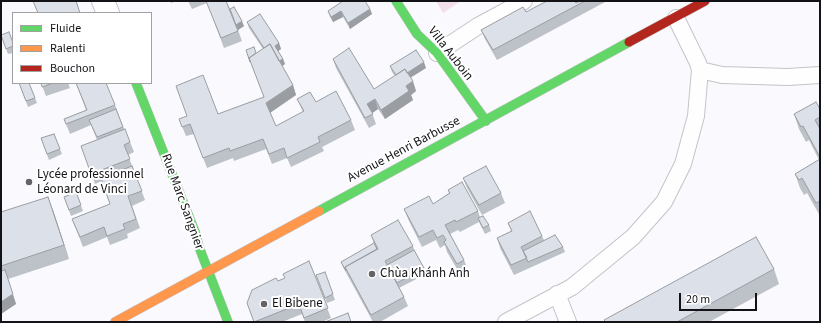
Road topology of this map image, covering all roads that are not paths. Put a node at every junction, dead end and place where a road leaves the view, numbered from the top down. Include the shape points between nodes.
1 (103, 1) edge
2 (396, 1) edge
3 (524, 1) edge
4 (705, 1) edge
5 (108, 12) edge
6 (676, 18) junction
7 (437, 53) junction
8 (700, 70) junction
9 (820, 75) edge
10 (136, 84) edge
11 (486, 121) junction
12 (208, 271) junction
13 (557, 294) junction
14 (115, 322) edge
15 (228, 322) edge
16 (506, 322) edge
17 (568, 322) edge

1 - 5 street
2 - 7 main road, Villa Auboin via 417,34
3 - 7 lane via 478,26
4 - 6 main road, Avenue Henri Barbusse
6 - 8 lane
6 - 11 main road, Avenue Henri Barbusse
7 - 11 main road, Villa Auboin
8 - 9 lane via 722,75
8 - 13 lane via 696,116 683,164 664,202 633,237 572,287
10 - 12 main road, Rue Marc Sangnier
11 - 12 main road, Avenue Henri Barbusse
12 - 14 main road, Avenue Henri Barbusse
12 - 15 main road, Rue Marc Sangnier
13 - 16 lane
13 - 17 lane

